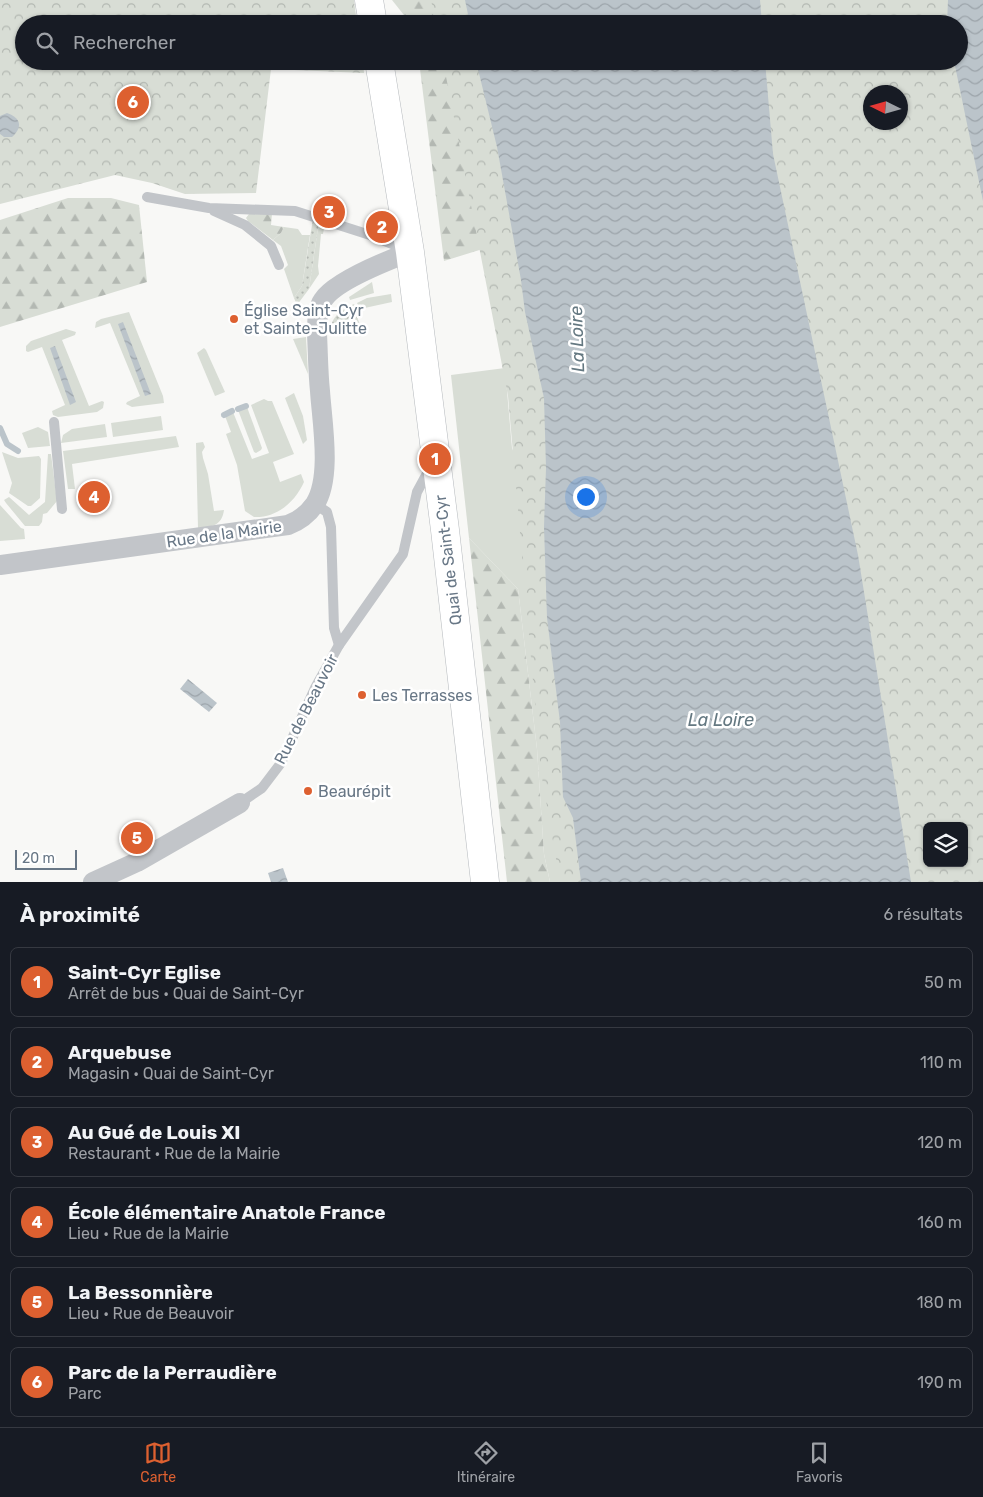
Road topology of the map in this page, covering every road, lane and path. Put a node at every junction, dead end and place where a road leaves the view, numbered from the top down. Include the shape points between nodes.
1 (369, 0) edge
2 (372, 15) edge
3 (380, 70) edge
4 (147, 197) dead end
5 (209, 208) junction
6 (410, 252) junction
7 (279, 265) dead end
8 (54, 422) dead end
9 (435, 459) junction
10 (315, 504) junction
11 (62, 509) dead end
12 (0, 564) edge
13 (339, 645) junction
14 (240, 803) joint
15 (93, 882) edge
16 (485, 882) edge

1 - 2 main road
3 - 6 main road, Quai de Saint-Cyr
4 - 5 lane
5 - 6 lane via 295,211 370,235
5 - 7 lane via 245,225 271,246
6 - 9 main road, Quai de Saint-Cyr
6 - 10 street via 375,266 341,285 322,301 317,334 324,463 322,485
8 - 11 lane
9 - 13 lane, Rue de Beauvoir via 417,492 403,554
9 - 16 main road, Quai de Saint-Cyr
10 - 12 street, Rue de la Mairie via 302,518 288,525
10 - 13 lane via 327,512 331,527 334,628
13 - 14 lane, Rue de Beauvoir via 315,688 282,763 262,788
14 - 15 street, Rue de Beauvoir via 137,862

